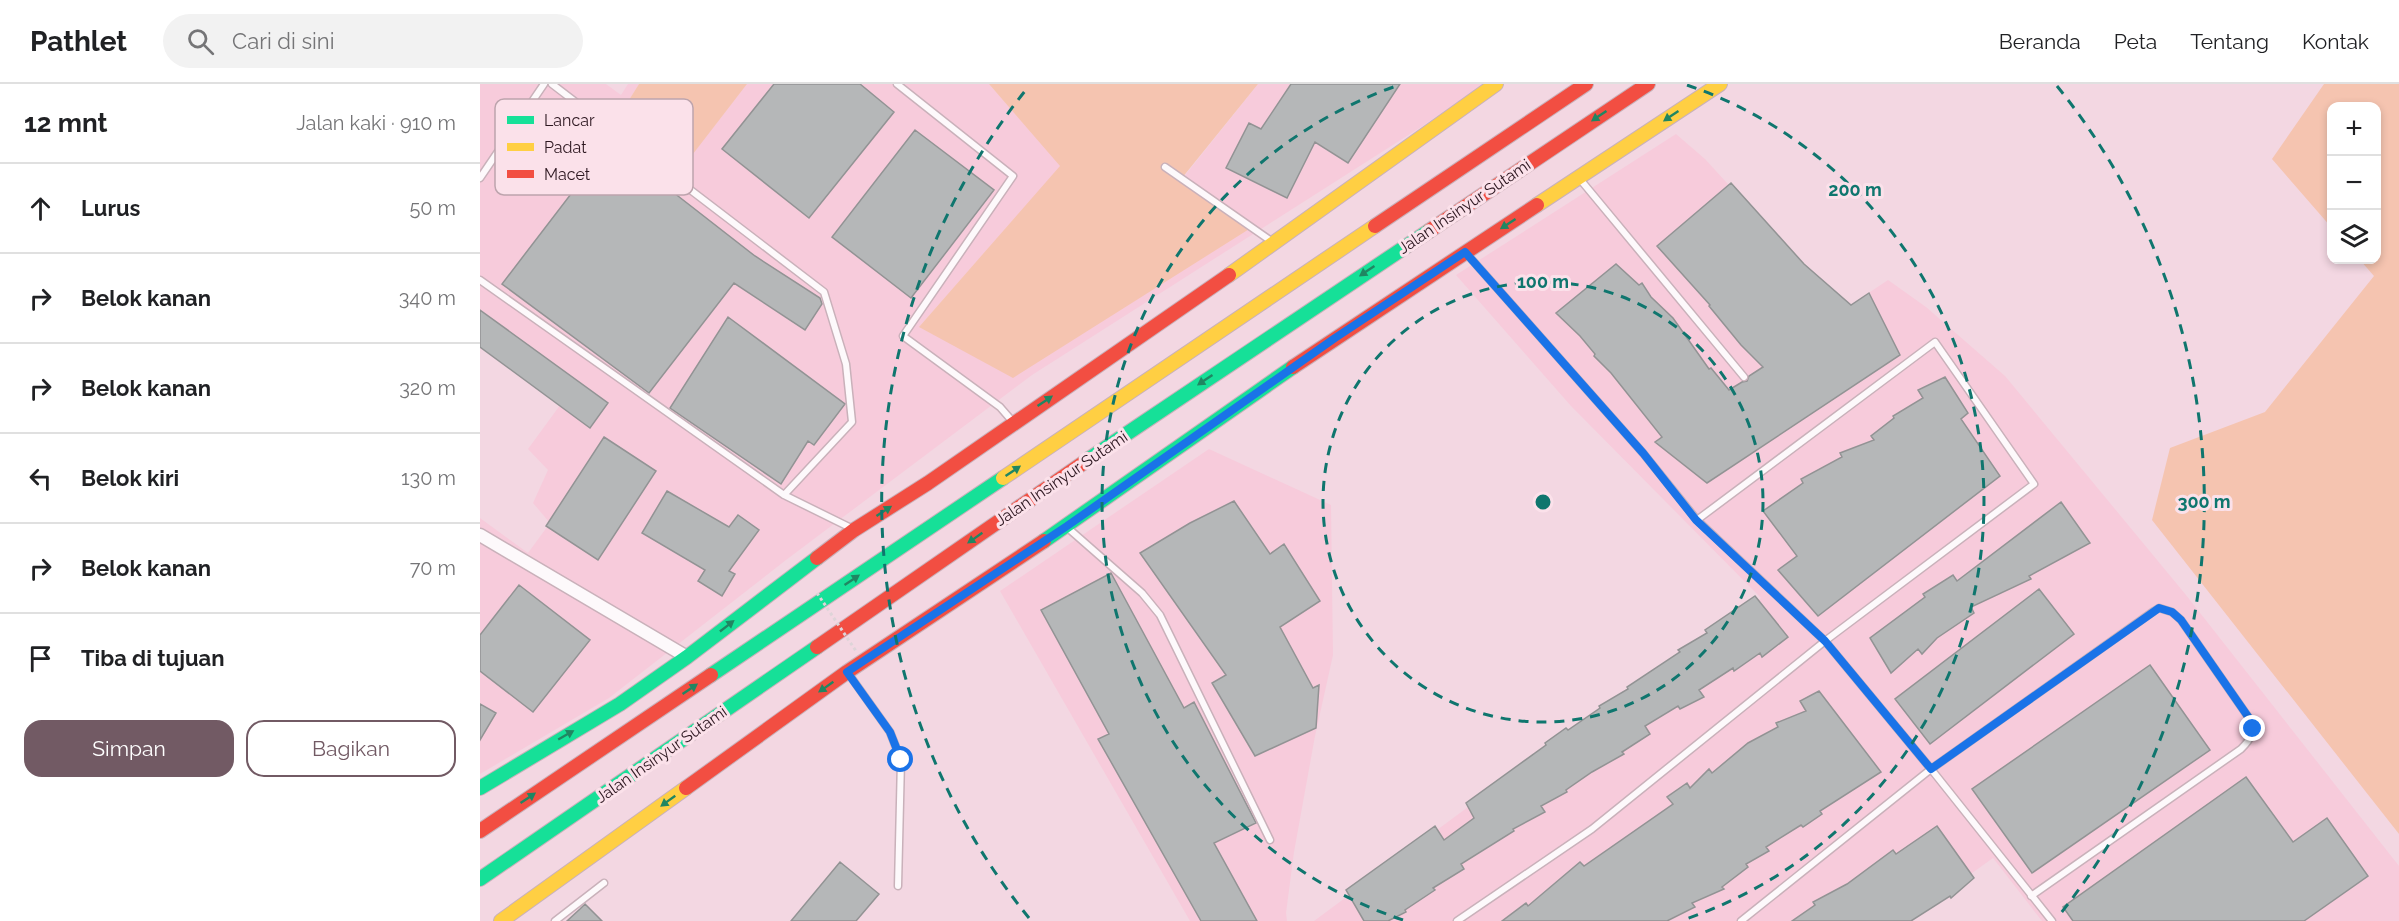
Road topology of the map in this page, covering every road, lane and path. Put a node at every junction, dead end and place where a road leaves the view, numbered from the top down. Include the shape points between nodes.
1 (544, 84) edge
2 (552, 84) edge
3 (897, 84) edge
4 (1496, 84) edge
5 (1586, 84) edge
6 (1648, 84) edge
7 (1720, 84) edge
8 (534, 99) edge
9 (572, 99) edge
10 (495, 156) edge
11 (1165, 167) dead end
12 (480, 178) edge
13 (1578, 178) junction
14 (693, 191) edge
15 (1275, 243) junction
16 (1465, 252) junction
17 (480, 280) edge
18 (1744, 377) dead end
19 (1013, 423) junction
20 (784, 495) junction
21 (1696, 520) junction
22 (1067, 526) junction
23 (854, 530) junction
24 (480, 535) edge
25 (817, 593) dead end
26 (1825, 641) junction
27 (856, 651) dead end
28 (687, 657) junction
29 (847, 672) junction
30 (1931, 769) junction
31 (480, 788) edge
32 (480, 831) edge
33 (1270, 840) dead end
34 (480, 879) edge
35 (604, 883) dead end
36 (898, 886) dead end
37 (2031, 896) junction
38 (501, 921) edge
39 (555, 921) edge
40 (1457, 921) edge
41 (1742, 921) edge
42 (2052, 921) edge

1 - 8 lane
2 - 9 lane
3 - 19 lane via 1012,176 903,336 1000,407
4 - 15 main road
32 -> 5 main road, Jalan Insinyur Sutami
6 -> 34 main road, Jalan Insinyur Sutami via 1099,452
7 -> 13 main road
10 - 12 lane
11 - 15 lane
13 -> 16 main road
13 - 18 lane
14 - 20 lane via 824,291 846,364 852,422
19 -> 15 main road
16 - 21 lane via 1643,453
16 - 22 main road
17 - 20 lane
23 -> 19 main road
20 - 23 lane
21 - 26 lane
21 - 26 lane via 1935,342 2034,484
22 - 29 main road
22 - 33 lane via 1142,593 1160,615
28 -> 23 main road
24 - 28 street
25 - 27 path, bridge
26 - 30 lane
26 - 40 lane via 1592,829
31 -> 28 main road via 620,704
29 - 36 lane via 890,732 901,760
29 -> 38 main road
30 - 37 lane
30 - 37 lane via 2159,608 2181,620 2249,718 2251,738 2241,749
30 - 41 lane
35 - 39 lane
37 - 42 lane

